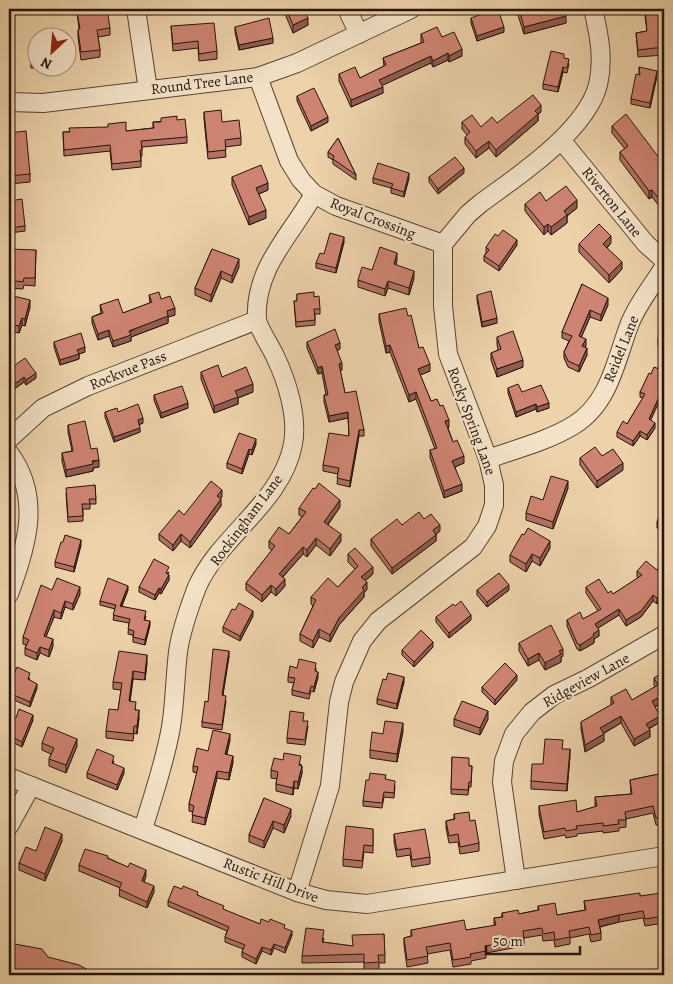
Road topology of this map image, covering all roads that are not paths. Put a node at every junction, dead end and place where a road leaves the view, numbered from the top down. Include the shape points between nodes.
1 (136, 9) edge
2 (347, 9) edge
3 (411, 9) edge
4 (593, 9) edge
5 (359, 34) junction
6 (258, 77) junction
7 (148, 90) junction
8 (9, 102) edge
9 (562, 141) junction
10 (314, 194) junction
11 (443, 244) junction
12 (664, 260) edge
13 (664, 267) edge
14 (257, 320) junction
15 (9, 439) edge
16 (9, 453) edge
17 (488, 459) junction
18 (9, 594) edge
19 (664, 636) edge
20 (9, 777) edge
21 (31, 786) junction
22 (9, 826) edge
23 (143, 829) junction
24 (664, 856) edge
25 (516, 880) junction
26 (296, 892) junction

1 - 7 street
2 - 5 street
3 - 5 street, Round Tree Lane
4 - 9 street via 602,55 598,86
5 - 6 street, Round Tree Lane
6 - 7 street, Round Tree Lane
6 - 10 street, Royal Crossing via 289,161
7 - 8 street, Round Tree Lane via 43,103
9 - 11 street via 468,214
9 - 12 street, Riverton Lane via 646,244
10 - 11 street, Royal Crossing via 336,206
10 - 14 street via 300,219 282,240 267,269
11 - 17 street, Rocky Spring Lane via 443,306 448,354
13 - 17 street, Reidel Lane via 631,321 615,371 589,412 553,436
14 - 15 street, Rockvue Pass via 88,386 44,408
14 - 23 street, Rockingham Lane via 276,357 288,393 293,442 281,476 198,586 178,650 166,750
16 - 18 street via 24,479 30,509 26,543
17 - 26 street, Rocky Spring Lane via 494,485 494,505 479,539 456,561 378,621 368,631 352,662 339,702 330,786
19 - 25 street, Ridgeview Lane via 554,695 532,712 514,734 504,761 502,782
20 - 21 street, Rustic Hill Drive
21 - 22 street
21 - 23 street, Rustic Hill Drive
23 - 26 street, Rustic Hill Drive
24 - 25 street, Rustic Hill Drive
25 - 26 street, Rustic Hill Drive via 368,904 326,900

